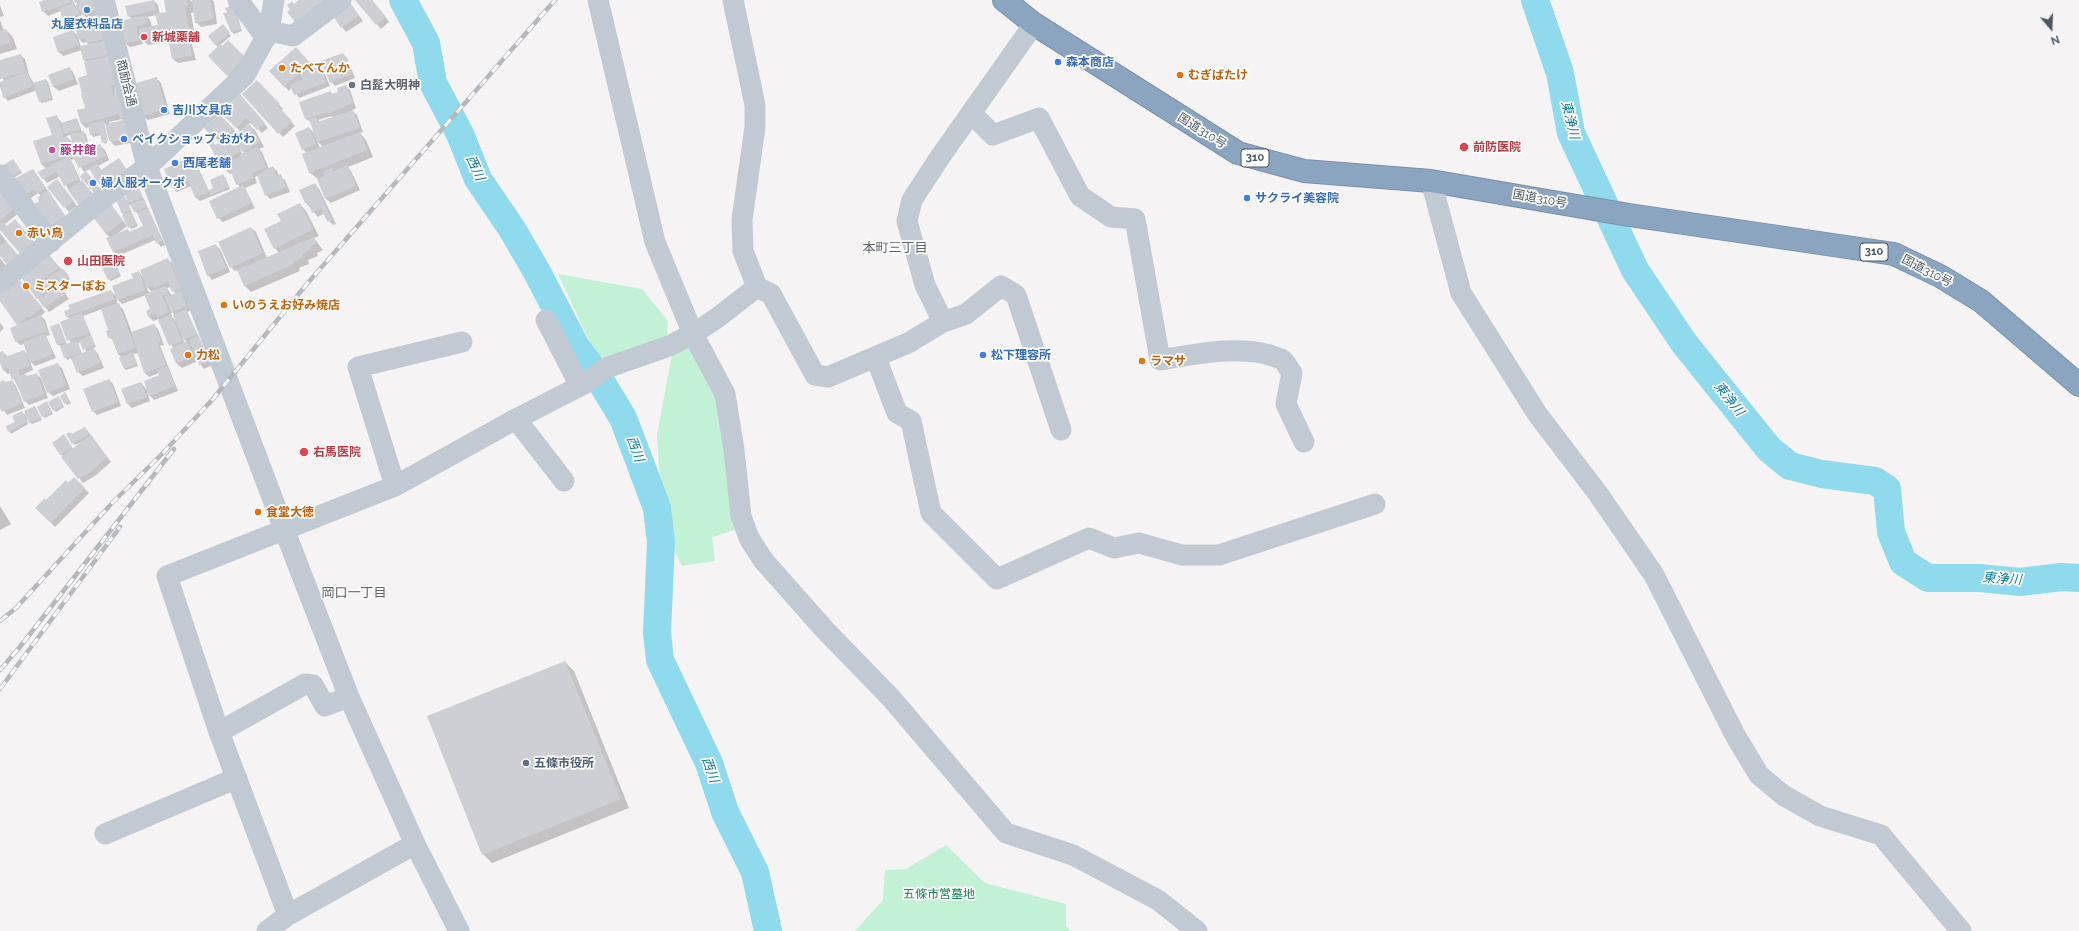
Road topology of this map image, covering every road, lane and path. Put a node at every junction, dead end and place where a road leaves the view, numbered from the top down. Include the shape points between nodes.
1 (104, 0) edge
2 (238, 0) edge
3 (274, 0) edge
4 (341, 0) edge
5 (598, 0) edge
6 (733, 0) edge
7 (1004, 0) edge
8 (1034, 24) junction
9 (267, 35) junction
10 (971, 113) junction
11 (147, 167) junction
12 (0, 175) edge
13 (1431, 181) junction
14 (51, 242) junction
15 (0, 283) edge
16 (757, 287) junction
17 (546, 320) dead end
18 (943, 322) junction
19 (693, 334) junction
20 (462, 342) dead end
21 (876, 358) junction
22 (582, 385) junction
23 (2079, 385) edge
24 (516, 419) junction
25 (1061, 430) dead end
26 (1304, 442) dead end
27 (564, 480) dead end
28 (395, 486) junction
29 (1375, 504) dead end
30 (284, 529) junction
31 (349, 697) junction
32 (219, 732) junction
33 (237, 778) junction
34 (105, 834) dead end
35 (415, 844) junction
36 (288, 915) junction
37 (266, 931) edge
38 (459, 931) edge
39 (1197, 931) edge
40 (1961, 931) edge

1 - 11 street, 商励会通
2 - 9 street
3 - 9 street
4 - 9 street via 293,36
5 - 19 street via 655,242
6 - 16 street via 755,105 755,127 742,220 742,250
7 - 8 highway, 国道310号 / 310
8 - 10 street
8 - 13 highway, 国道310号 / 310 via 1238,153 1304,171
9 - 11 street via 245,75
10 - 18 street via 912,200 906,221 925,285
10 - 26 street via 993,135 1039,118 1080,196 1111,217 1134,219 1160,360 1208,352 1254,351 1282,360 1292,373 1286,404
11 - 14 street via 102,199
11 - 30 street, 商励会通
12 - 14 street
13 - 23 highway, 国道310号 / 310 via 1629,215 1894,254 1940,276 1981,301
13 - 40 street via 1461,292 1538,415 1599,495 1654,575 1735,736 1759,775 1783,795 1820,816 1881,835
14 - 15 street
16 - 19 street
16 - 21 street via 771,294 815,375 828,377
17 - 22 street
18 - 21 street
18 - 25 street via 966,314 1001,286 1016,294
19 - 22 street via 669,346 606,368
19 - 39 street via 725,394 741,516 749,538 763,560 824,630 892,698 1006,833 1073,855 1158,900
20 - 28 street via 358,367
21 - 29 street via 897,413 911,421 931,513 997,579 1089,538 1114,548 1139,543 1182,554 1219,555
22 - 24 street
24 - 27 street
24 - 28 street
28 - 30 street
30 - 31 street, 商励会通
30 - 32 street via 167,576
31 - 32 street via 325,706 312,685 305,684
31 - 35 street, 商励会通
32 - 33 street
33 - 34 street
33 - 36 street
35 - 36 street
35 - 38 street, 商励会通
36 - 37 street

